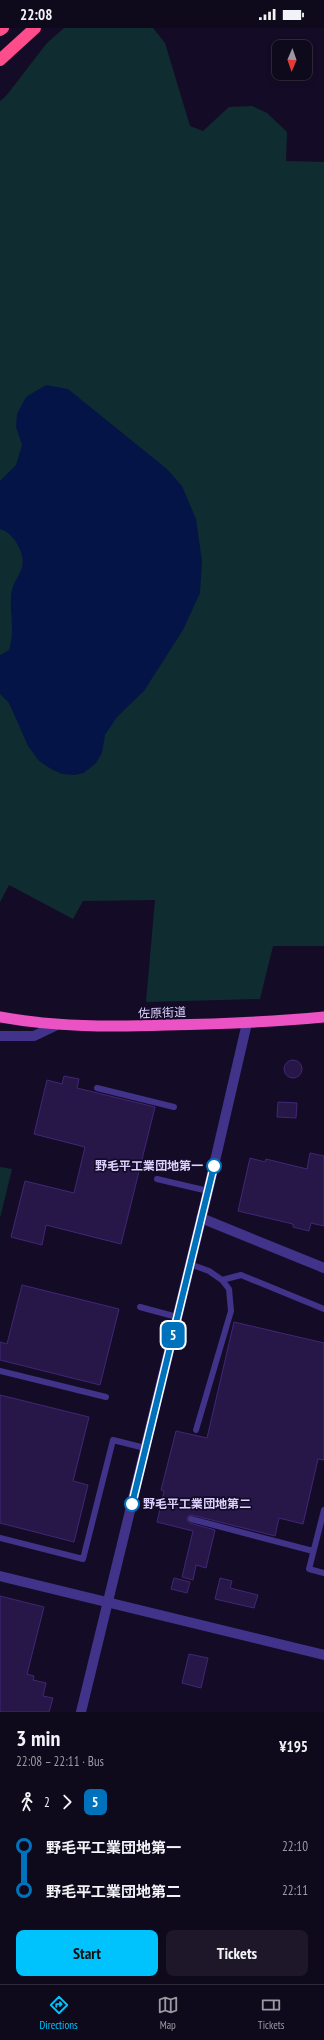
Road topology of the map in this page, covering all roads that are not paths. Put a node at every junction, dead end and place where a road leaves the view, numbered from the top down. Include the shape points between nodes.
1 (2, 28) edge
2 (35, 28) edge
3 (0, 30) edge
4 (0, 60) edge
5 (0, 1017) edge
6 (324, 1017) edge
7 (247, 1023) junction
8 (59, 1024) junction
9 (0, 1036) edge
10 (97, 1088) dead end
11 (174, 1107) dead end
12 (157, 1179) dead end
13 (208, 1190) junction
14 (202, 1218) junction
15 (190, 1264) junction
16 (324, 1268) edge
17 (222, 1280) junction
18 (140, 1307) dead end
19 (324, 1309) edge
20 (177, 1317) junction
21 (0, 1371) edge
22 (106, 1397) dead end
23 (196, 1430) dead end
24 (145, 1448) junction
25 (324, 1510) edge
26 (191, 1519) dead end
27 (0, 1538) edge
28 (313, 1551) junction
29 (324, 1573) edge
30 (0, 1576) edge
31 (108, 1602) junction
32 (324, 1655) edge
33 (81, 1712) edge

1 - 3 highway
2 - 4 highway
5 - 8 highway, 佐原街道
6 - 7 highway, 佐原街道
7 - 8 highway, 佐原街道 via 121,1027
7 - 13 street
8 - 9 street via 34,1036
10 - 11 lane
12 - 13 lane
13 - 14 street
14 - 15 street
14 - 16 street
15 - 17 lane via 209,1271
15 - 20 street
17 - 19 lane via 241,1275
17 - 23 lane via 229,1290 231,1312
18 - 20 lane
20 - 24 street
21 - 22 lane
24 - 27 lane via 113,1440 83,1559
24 - 31 street
25 - 28 lane
26 - 28 lane
28 - 29 lane via 309,1569
30 - 31 street
31 - 32 street
31 - 33 street

